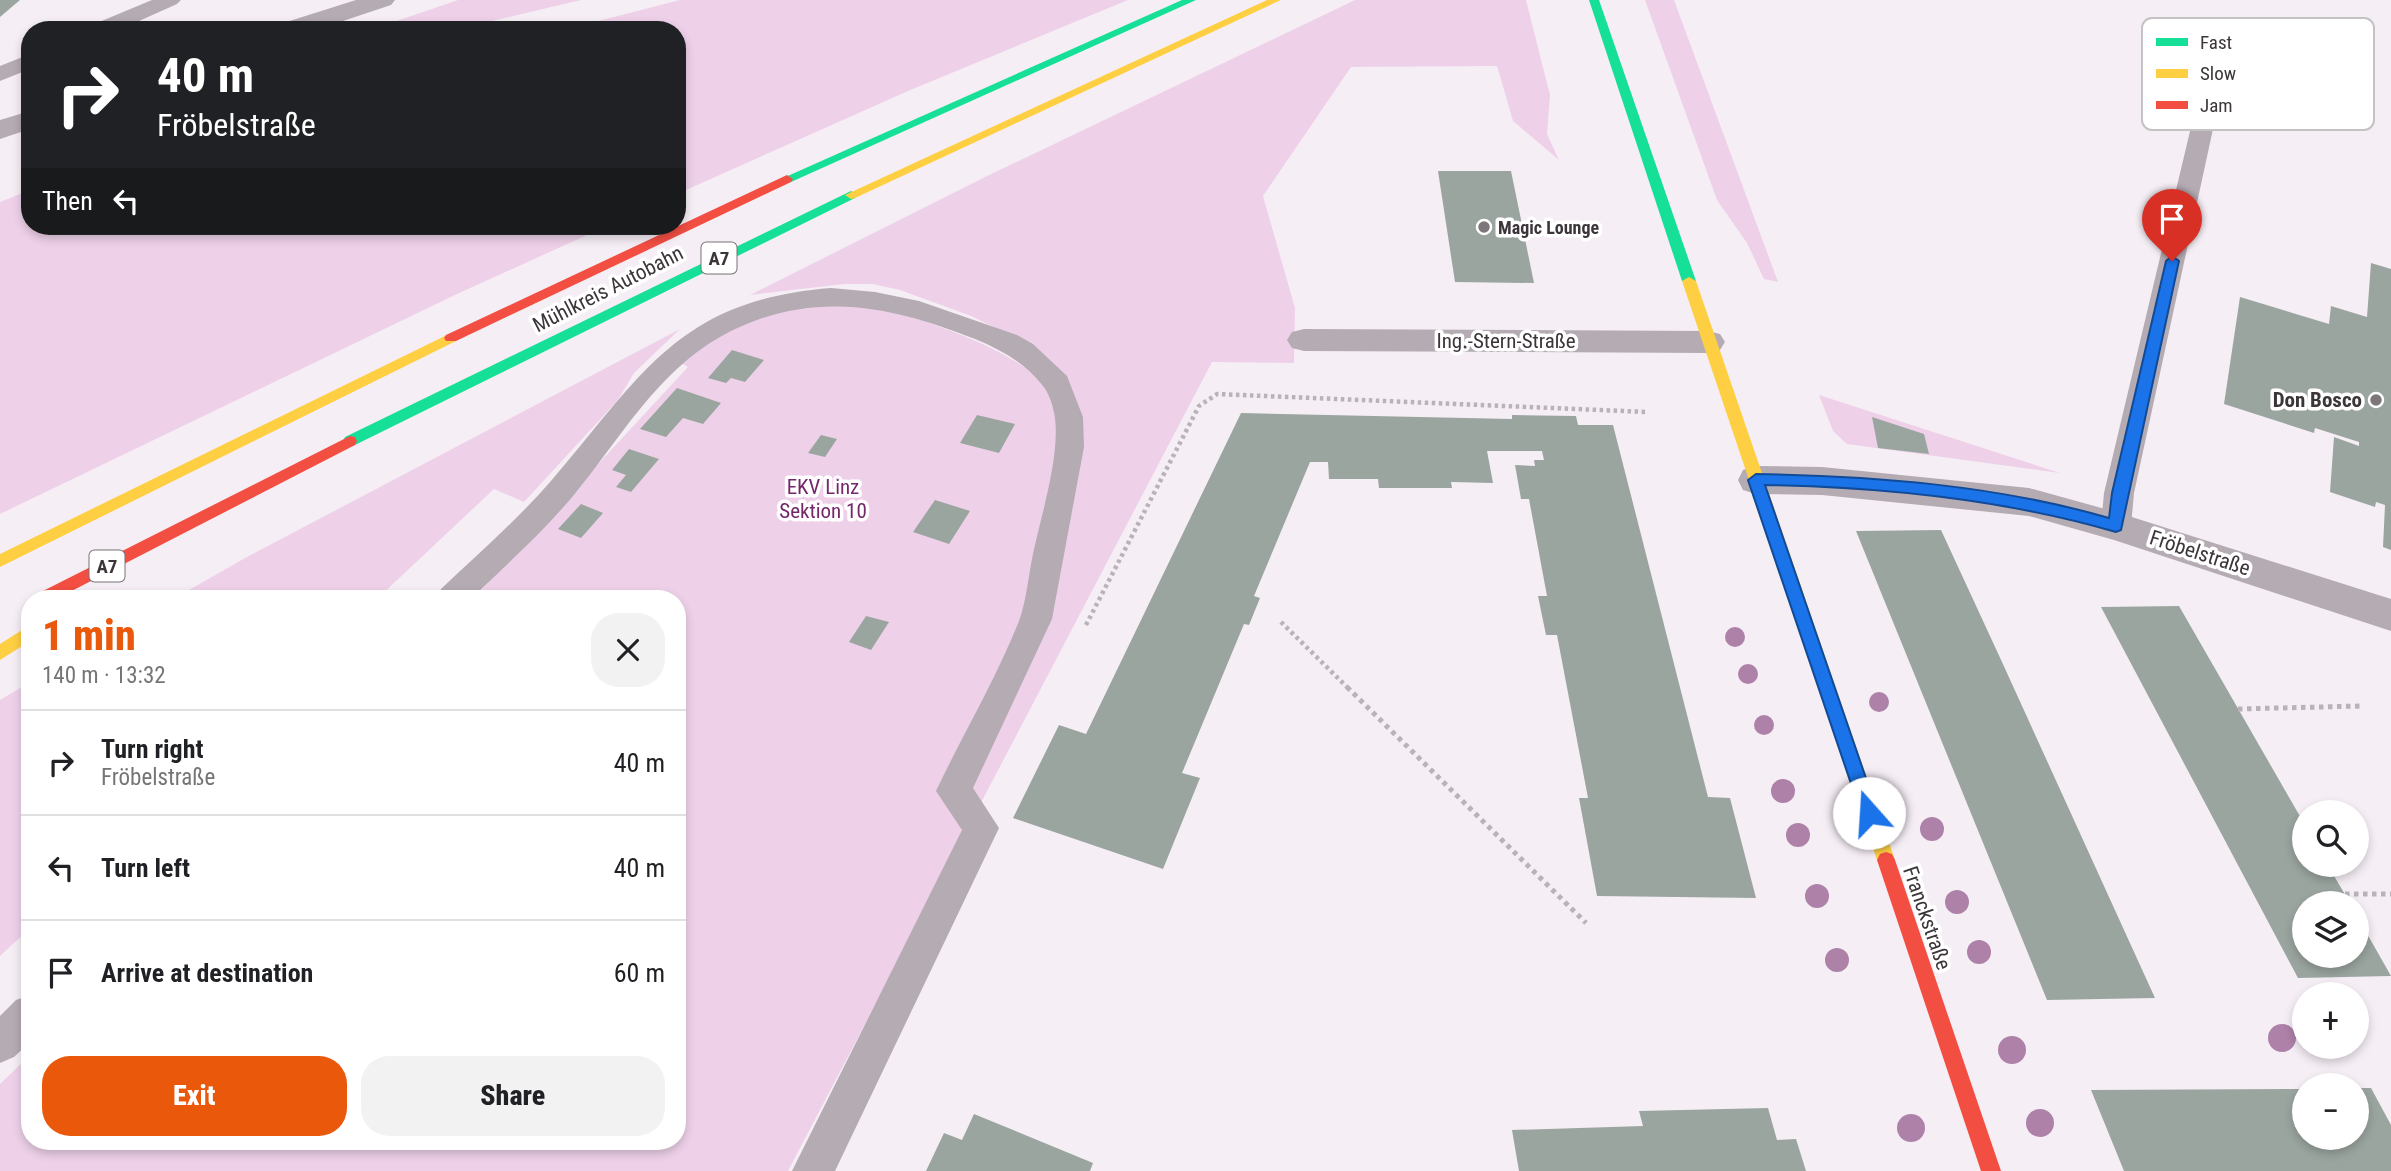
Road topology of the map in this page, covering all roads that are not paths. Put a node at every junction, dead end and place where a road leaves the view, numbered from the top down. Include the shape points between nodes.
1 (170, 0) edge
2 (382, 0) edge
3 (1191, 0) edge
4 (1276, 0) edge
5 (1594, 0) edge
6 (121, 21) edge
7 (317, 21) edge
8 (21, 65) edge
9 (0, 74) edge
10 (21, 122) edge
11 (0, 130) edge
12 (2202, 130) edge
13 (686, 227) edge
14 (669, 235) edge
15 (1304, 340) dead end
16 (1708, 342) junction
17 (1756, 480) junction
18 (2116, 526) junction
19 (170, 533) junction
20 (0, 561) edge
21 (60, 590) edge
22 (89, 590) edge
23 (460, 590) edge
24 (2391, 615) edge
25 (21, 638) edge
26 (0, 653) edge
27 (21, 1023) edge
28 (0, 1043) edge
29 (813, 1171) edge
30 (1991, 1171) edge

1 - 6 lane
2 - 7 street
3 - 13 main road, Mühlkreis Autobahn / A7
4 - 19 main road, Mühlkreis Autobahn / A7 via 761,237
5 - 16 main road, Franckstraße
8 - 9 lane
10 - 11 street
12 - 18 lane via 2119,493
14 - 20 main road, Mühlkreis Autobahn / A7
15 - 16 street, Ing.-Stern-Straße
16 - 17 main road, Franckstraße
17 - 18 street, Fröbelstraße via 1822,481 2002,499
17 - 30 main road, Franckstraße
18 - 24 street, Fröbelstraße
19 - 21 main road, Mühlkreis Autobahn / A7
19 - 22 main road
23 - 29 lane via 546,506 666,365 714,329 767,305 823,295 903,306 1007,342 1056,383 1069,417 1069,447 1036,619 954,790 982,828
25 - 26 main road
27 - 28 lane

